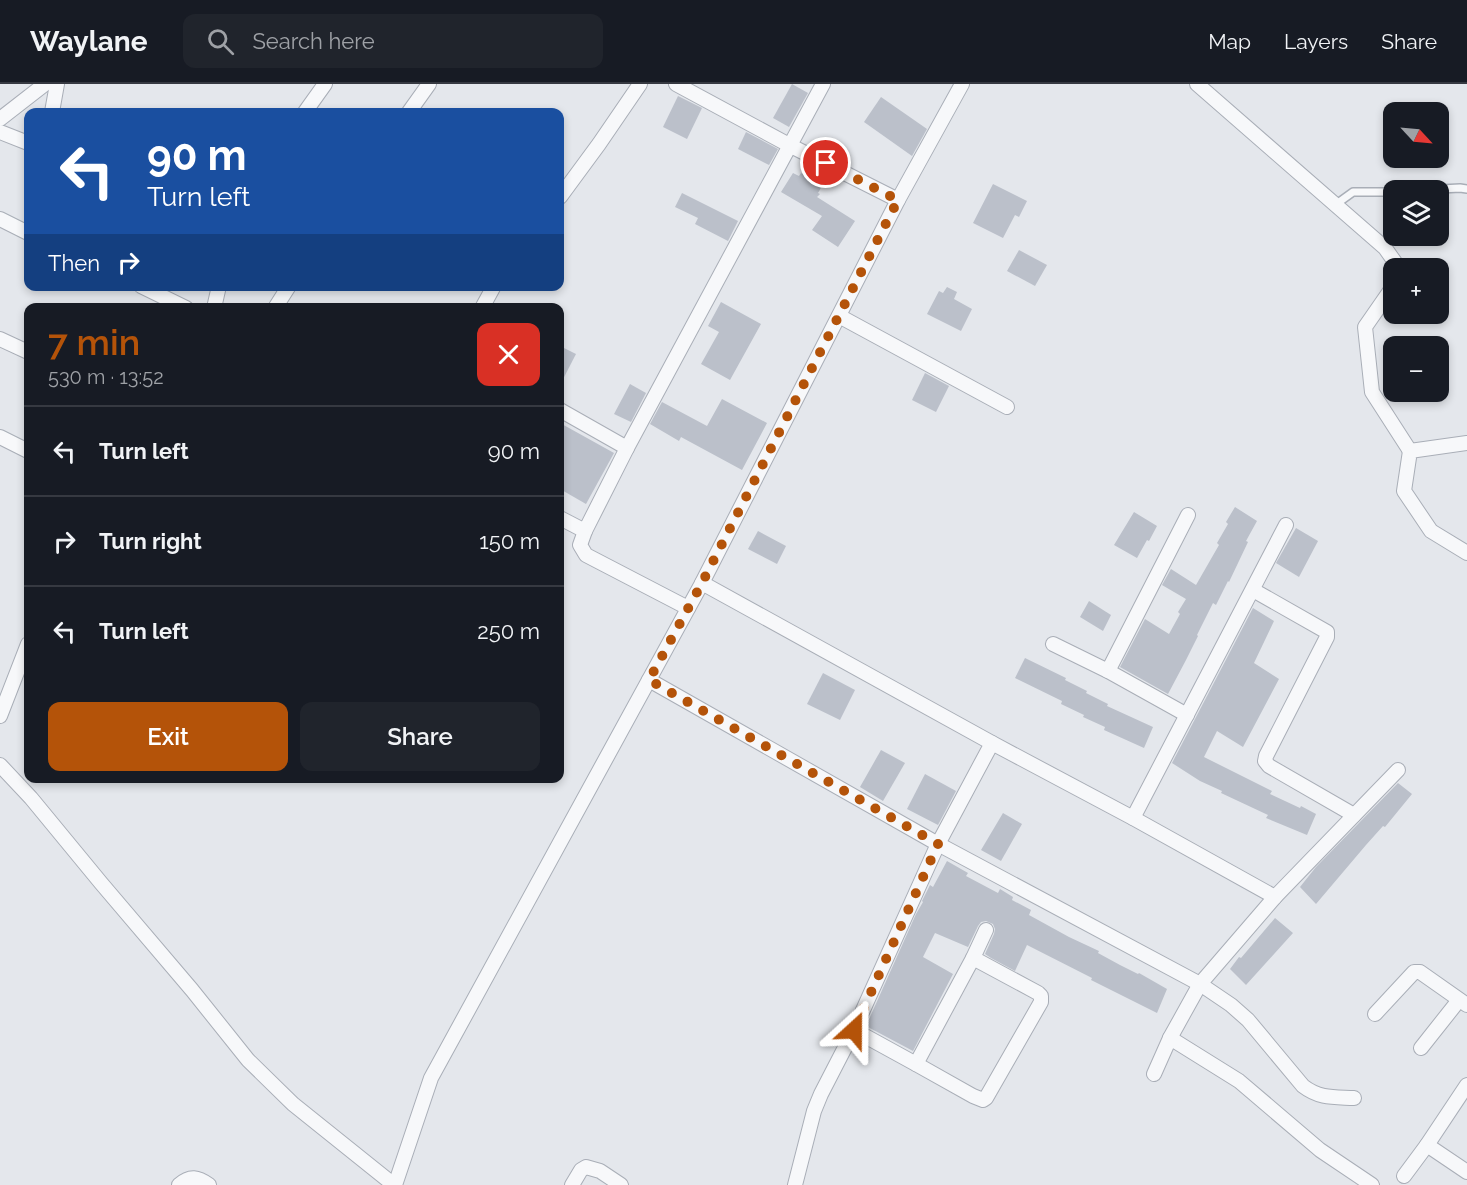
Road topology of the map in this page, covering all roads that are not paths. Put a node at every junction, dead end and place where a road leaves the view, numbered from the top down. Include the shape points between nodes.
1 (45, 84) edge
2 (57, 84) edge
3 (325, 84) edge
4 (429, 84) edge
5 (640, 84) edge
6 (676, 84) edge
7 (823, 84) edge
8 (962, 84) edge
9 (1197, 84) edge
10 (53, 108) edge
11 (308, 108) edge
12 (412, 108) edge
13 (0, 119) edge
14 (0, 132) edge
15 (24, 141) edge
16 (789, 145) junction
17 (1449, 189) edge
18 (1467, 189) edge
19 (564, 192) edge
20 (1383, 192) edge
21 (898, 200) junction
22 (1335, 205) junction
23 (0, 219) edge
24 (24, 232) edge
25 (1392, 258) edge
26 (151, 291) edge
27 (1383, 301) edge
28 (176, 303) edge
29 (839, 316) junction
30 (0, 339) edge
31 (24, 350) edge
32 (1007, 407) dead end
33 (564, 412) edge
34 (0, 437) edge
35 (1467, 443) edge
36 (627, 448) junction
37 (24, 449) edge
38 (1410, 451) junction
39 (1188, 515) dead end
40 (564, 520) edge
41 (1286, 525) dead end
42 (585, 531) junction
43 (1467, 553) edge
44 (702, 583) junction
45 (1253, 590) junction
46 (688, 608) junction
47 (1053, 644) dead end
48 (24, 654) edge
49 (1108, 671) junction
50 (649, 680) junction
51 (1187, 715) junction
52 (0, 716) edge
53 (992, 743) junction
54 (0, 765) edge
55 (1398, 770) dead end
56 (1354, 816) junction
57 (1133, 818) junction
58 (938, 844) junction
59 (1275, 897) junction
60 (986, 930) dead end
61 (973, 958) junction
62 (1200, 984) junction
63 (1463, 1002) edge
64 (1375, 1014) dead end
65 (854, 1030) junction
66 (1170, 1038) junction
67 (1420, 1048) dead end
68 (916, 1064) junction
69 (1154, 1074) dead end
70 (1466, 1086) edge
71 (1354, 1098) dead end
72 (1427, 1145) junction
73 (1467, 1172) edge
74 (1404, 1176) dead end
75 (179, 1185) edge
76 (209, 1185) edge
77 (395, 1185) edge
78 (572, 1185) edge
79 (621, 1185) edge
80 (795, 1185) edge
81 (1371, 1185) edge

1 - 13 street
2 - 10 street
3 - 11 street
4 - 12 street
5 - 19 street
6 - 16 street
7 - 16 street
8 - 21 street
9 - 22 street
14 - 15 street
16 - 21 street
16 - 36 street
17 - 18 lane
20 - 22 lane via 1353,192
21 - 29 street
22 - 25 street
23 - 24 street
26 - 28 street
27 - 38 street via 1365,327 1372,392
29 - 32 street
29 - 44 street
30 - 31 street
33 - 36 street
34 - 37 street
35 - 38 street
36 - 42 street
38 - 43 street via 1404,491 1431,531
39 - 49 street
40 - 42 street
41 - 45 street
42 - 46 street via 580,545 586,555
44 - 46 street
44 - 53 street
45 - 51 street
45 - 56 street via 1327,632 1265,761
46 - 50 street
47 - 49 street
48 - 52 street
49 - 51 street
50 - 58 street
50 - 77 street via 431,1078
51 - 57 street
53 - 57 street
53 - 58 street
54 - 77 street via 248,1060 293,1104
55 - 56 street
56 - 59 street
57 - 59 street
58 - 62 street
58 - 65 street
59 - 62 street
60 - 61 street
61 - 68 street
61 - 68 street via 1038,993 1041,1002 983,1100
62 - 66 street
62 - 71 street via 1248,1020 1312,1093
63 - 64 street via 1420,972 1414,972
63 - 67 street
65 - 68 street
65 - 80 street via 814,1111
66 - 69 street
66 - 81 street via 1239,1081 1320,1150
70 - 72 street
72 - 73 street
72 - 74 street
75 - 76 street via 190,1177
78 - 79 street via 586,1167

